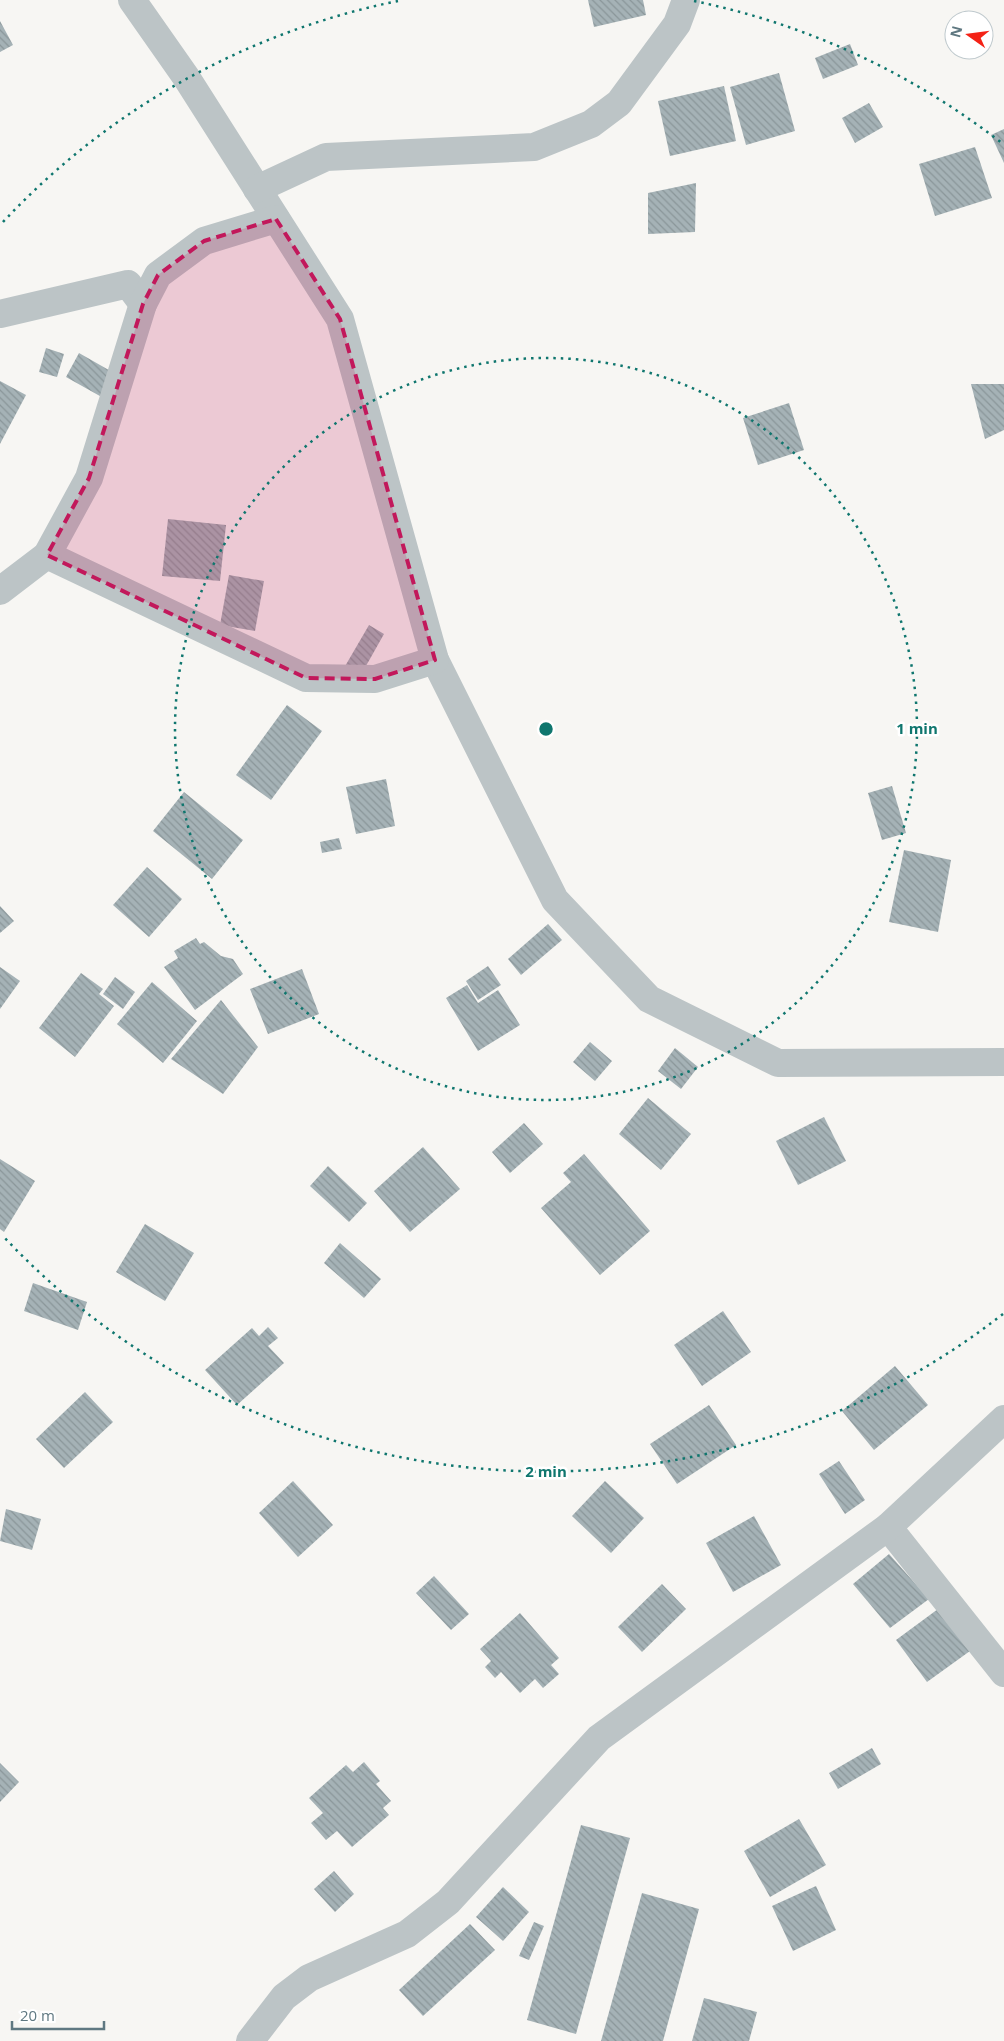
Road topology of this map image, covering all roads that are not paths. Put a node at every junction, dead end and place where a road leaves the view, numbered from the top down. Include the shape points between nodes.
1 (132, 0) edge
2 (686, 0) edge
3 (257, 189) junction
4 (276, 219) junction
5 (143, 304) junction
6 (0, 314) edge
7 (47, 555) junction
8 (0, 590) edge
9 (435, 660) junction
10 (1004, 1062) edge
11 (1004, 1419) edge
12 (888, 1527) junction
13 (1004, 1673) edge
14 (250, 2041) edge

1 - 3 street via 186,77
2 - 3 street via 677,24 618,103 591,124 534,146 326,157
3 - 4 street
4 - 5 street via 204,241 158,275
4 - 9 street via 340,319
5 - 6 street via 128,284
5 - 7 street via 89,478
7 - 8 street
7 - 9 street via 306,678 375,679
9 - 10 street via 555,900 649,999 778,1063
11 - 12 street
12 - 13 street
12 - 14 street via 599,1738 448,1902 407,1934 309,1978 284,1997

